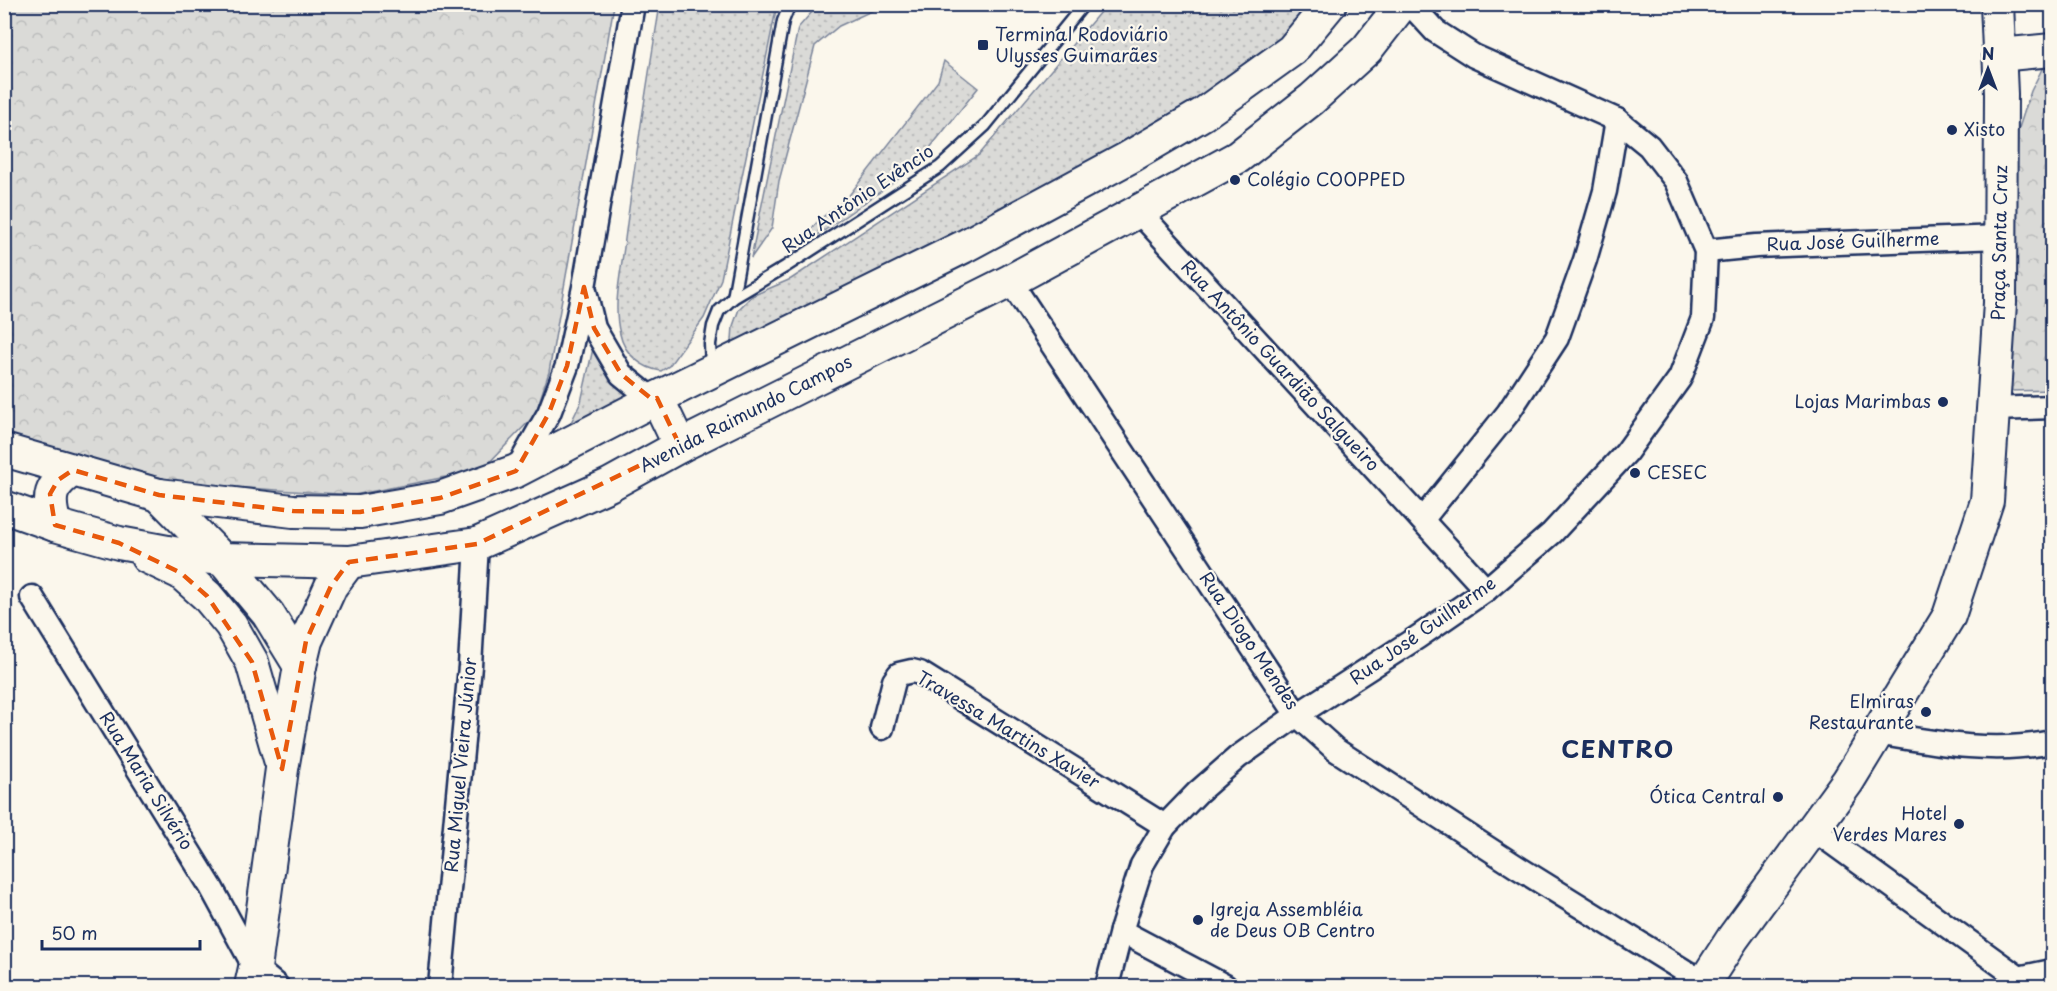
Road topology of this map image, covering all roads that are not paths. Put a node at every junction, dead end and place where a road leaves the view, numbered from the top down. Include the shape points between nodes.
1 (633, 4) edge
2 (790, 4) edge
3 (1084, 4) edge
4 (1330, 4) edge
5 (1401, 4) edge
6 (1410, 4) edge
7 (1997, 4) edge
8 (2052, 50) edge
9 (1999, 55) junction
10 (1617, 120) junction
11 (1139, 212) junction
12 (2001, 237) junction
13 (1706, 250) junction
14 (1010, 281) junction
15 (584, 287) junction
16 (733, 298) junction
17 (711, 371) junction
18 (655, 399) junction
19 (2052, 407) edge
20 (1993, 409) junction
21 (680, 446) junction
22 (4, 450) edge
23 (74, 470) junction
24 (516, 471) junction
25 (159, 495) junction
26 (4, 507) edge
27 (1422, 520) junction
28 (55, 525) junction
29 (119, 543) junction
30 (477, 544) junction
31 (222, 559) junction
32 (349, 562) junction
33 (1486, 590) junction
34 (32, 597) dead end
35 (300, 666) junction
36 (1297, 715) junction
37 (882, 728) dead end
38 (1877, 733) junction
39 (2052, 741) edge
40 (282, 769) junction
41 (1165, 826) junction
42 (1814, 829) junction
43 (1121, 931) junction
44 (2052, 971) edge
45 (261, 980) edge
46 (2024, 982) edge
47 (1703, 985) edge
48 (440, 987) edge
49 (1107, 987) edge
50 (1225, 987) edge

1 - 15 street
2 - 16 lane, Rua Antônio Evêncio via 783,21
3 - 16 lane, Rua Antônio Evêncio via 985,126 940,167
4 - 17 street via 1292,50 1194,120 963,247
5 - 11 street, Avenida Raimundo Campos via 1367,49 1312,99 1238,157
6 - 10 street, Rua José Guilherme via 1436,31 1474,56
7 - 9 street, Praça Santa Cruz
8 - 9 street
9 - 12 street, Praça Santa Cruz
10 - 13 street, Rua José Guilherme via 1649,146 1676,181
10 - 27 street via 1605,191 1557,338 1508,412
11 - 14 street, Avenida Raimundo Campos
11 - 27 street, Rua Antônio Guardião Salgueiro
12 - 13 street, Rua José Guilherme
12 - 20 street, Praça Santa Cruz
13 - 33 street, Rua José Guilherme via 1703,318 1680,378 1626,453 1552,533
14 - 21 street, Avenida Raimundo Campos
14 - 36 street, Rua Diogo Mendes
15 - 18 street via 594,327 621,374
15 - 24 street via 567,366 549,412
16 - 17 lane, Rua Antônio Evêncio via 719,311 713,326
17 - 18 street
18 - 21 street
18 - 24 street
19 - 20 street
20 - 38 street, Praça Santa Cruz via 1987,501 1949,616
21 - 30 street, Avenida Raimundo Campos via 609,484
22 - 23 street
23 - 25 street
23 - 28 street via 58,480 50,494
24 - 25 street via 440,498 360,512 293,511
25 - 31 street
26 - 28 street, Avenida Raimundo Campos
27 - 33 street, Rua Antônio Guardião Salgueiro
28 - 29 street, Avenida Raimundo Campos
29 - 31 street, Avenida Raimundo Campos
29 - 40 street via 181,573 231,625 252,662
30 - 32 street, Avenida Raimundo Campos
30 - 48 street, Rua Miguel Vieira Júnior via 470,666
31 - 32 street, Avenida Raimundo Campos
31 - 35 street via 268,614
32 - 35 street via 322,604
33 - 36 street, Rua José Guilherme
34 - 45 street, Rua Maria Silvério via 211,887
35 - 40 street
36 - 41 street, Rua José Guilherme via 1238,757
36 - 47 street, Rua Diogo Mendes via 1336,750
37 - 41 street, Travessa Martins Xavier via 894,681 899,674 912,671
38 - 39 street via 1953,746 1997,748
38 - 42 street, Praça Santa Cruz
40 - 45 street
41 - 43 street, Rua José Guilherme via 1142,865
42 - 46 street
42 - 47 street, Praça Santa Cruz
43 - 49 street, Rua José Guilherme
43 - 50 street
44 - 46 street

